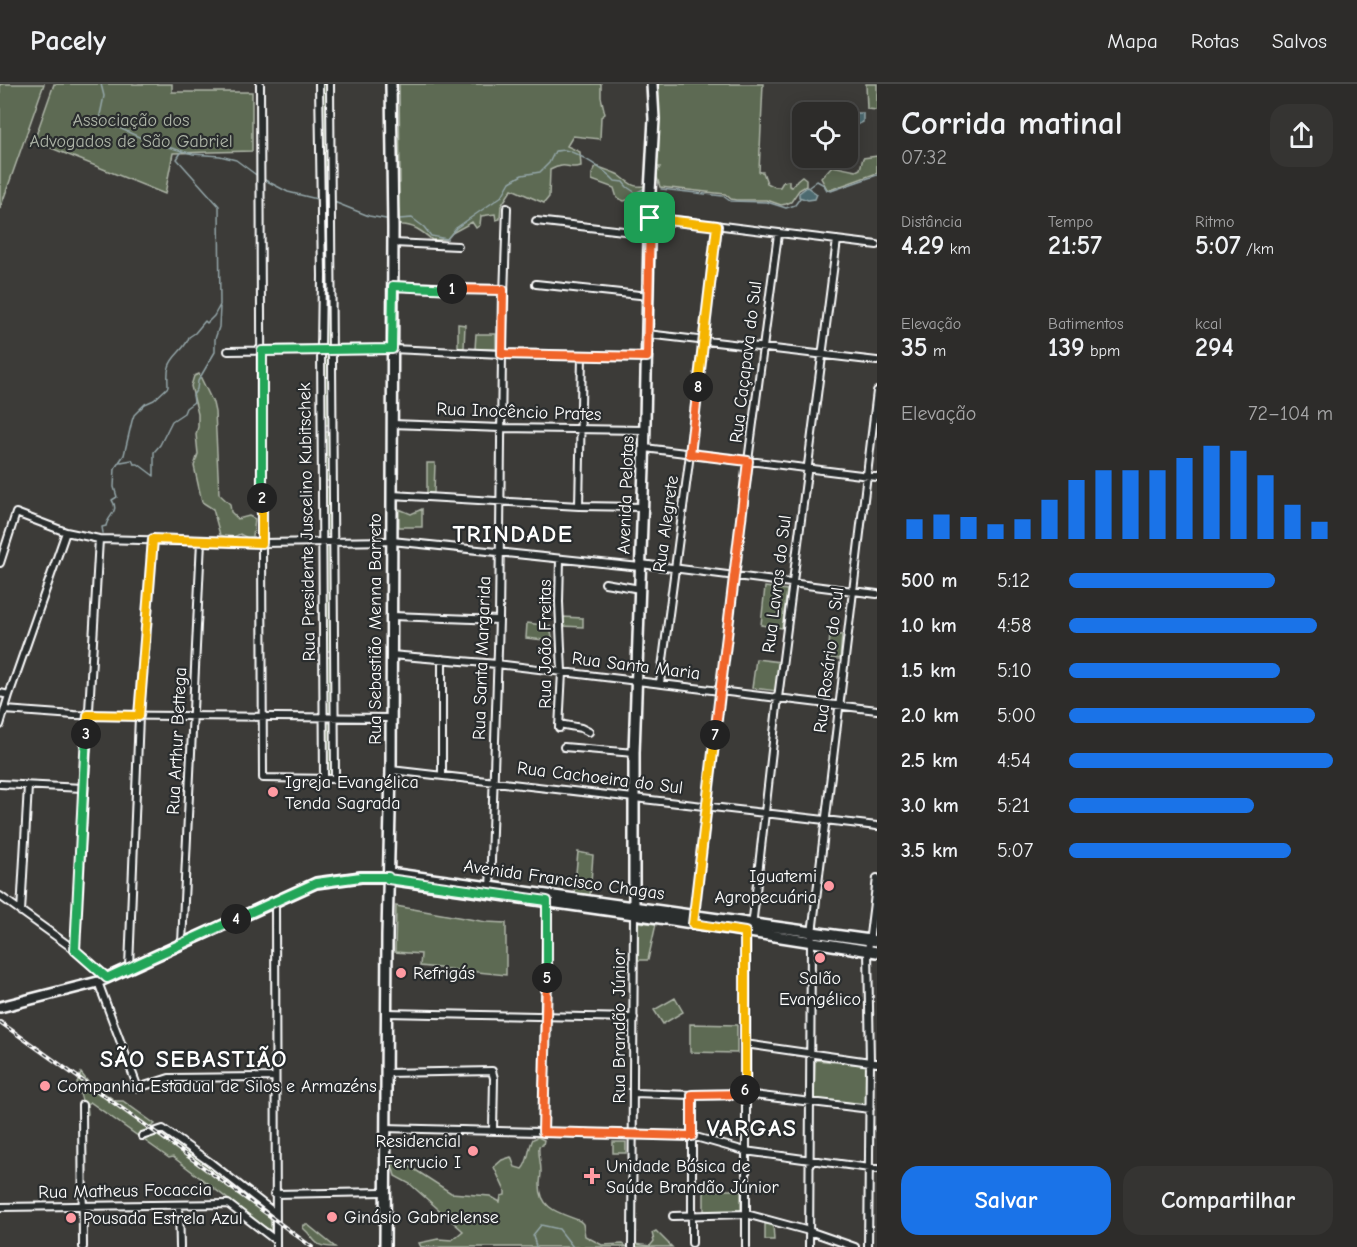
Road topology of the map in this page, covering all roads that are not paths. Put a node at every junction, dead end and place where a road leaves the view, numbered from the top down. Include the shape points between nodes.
1 (260, 84) edge
2 (319, 84) edge
3 (330, 84) edge
4 (391, 84) edge
5 (652, 84) edge
6 (507, 208) dead end
7 (650, 218) junction
8 (536, 221) dead end
9 (717, 226) junction
10 (650, 234) junction
11 (778, 234) junction
12 (837, 240) junction
13 (393, 243) junction
14 (877, 245) edge
15 (458, 246) dead end
16 (536, 284) dead end
17 (393, 286) junction
18 (503, 290) junction
19 (649, 296) junction
20 (647, 334) junction
21 (704, 340) junction
22 (762, 347) junction
23 (321, 349) junction
24 (333, 349) junction
25 (392, 349) junction
26 (228, 351) dead end
27 (262, 351) junction
28 (502, 354) junction
29 (822, 355) junction
30 (582, 356) junction
31 (647, 357) junction
32 (877, 361) edge
33 (877, 391) edge
34 (392, 424) junction
35 (501, 428) junction
36 (321, 429) junction
37 (333, 429) junction
38 (582, 430) junction
39 (645, 430) junction
40 (645, 448) junction
41 (690, 454) junction
42 (748, 461) junction
43 (807, 468) junction
44 (866, 476) junction
45 (877, 477) edge
46 (322, 484) junction
47 (333, 484) junction
48 (392, 495) junction
49 (500, 502) junction
50 (579, 506) junction
51 (643, 507) junction
52 (66, 532) junction
53 (99, 539) junction
54 (153, 539) junction
55 (201, 541) junction
56 (333, 541) junction
57 (392, 541) junction
58 (322, 542) junction
59 (262, 543) junction
60 (500, 553) junction
61 (560, 559) junction
62 (0, 563) edge
63 (641, 565) junction
64 (675, 568) junction
65 (735, 576) junction
66 (605, 583) dead end
67 (793, 584) junction
68 (640, 589) junction
69 (853, 591) junction
70 (877, 594) edge
71 (392, 616) junction
72 (499, 620) junction
73 (323, 654) junction
74 (334, 654) junction
75 (392, 655) junction
76 (442, 659) junction
77 (497, 663) junction
78 (562, 672) junction
79 (638, 681) junction
80 (660, 683) junction
81 (720, 691) junction
82 (0, 693) edge
83 (9, 695) junction
84 (778, 698) junction
85 (838, 705) junction
86 (5, 710) junction
87 (877, 710) edge
88 (88, 715) junction
89 (139, 716) junction
90 (193, 717) junction
91 (262, 717) junction
92 (324, 717) junction
93 (334, 717) junction
94 (391, 718) junction
95 (0, 725) edge
96 (589, 732) dead end
97 (564, 747) dead end
98 (634, 753) junction
99 (391, 770) junction
100 (442, 775) junction
101 (324, 779) junction
102 (493, 780) junction
103 (0, 784) edge
104 (28, 786) junction
105 (83, 788) junction
106 (634, 797) junction
107 (706, 805) junction
108 (765, 813) junction
109 (825, 819) junction
110 (877, 826) edge
111 (388, 876) junction
112 (877, 878) edge
113 (490, 890) junction
114 (0, 896) edge
115 (547, 898) junction
116 (274, 903) junction
117 (634, 910) junction
118 (21, 912) junction
119 (694, 920) junction
120 (749, 928) junction
121 (812, 937) junction
122 (873, 940) edge
123 (182, 943) junction
124 (75, 950) junction
125 (873, 951) edge
126 (129, 967) junction
127 (103, 980) junction
128 (0, 1007) edge
129 (387, 1013) junction
130 (546, 1017) junction
131 (634, 1018) junction
132 (745, 1044) junction
133 (810, 1053) junction
134 (874, 1062) edge
135 (386, 1073) junction
136 (275, 1077) junction
137 (634, 1093) junction
138 (745, 1094) junction
139 (692, 1095) junction
140 (811, 1102) junction
141 (82, 1105) dead end
142 (870, 1109) junction
143 (385, 1128) junction
144 (493, 1130) junction
145 (543, 1132) junction
146 (633, 1135) junction
147 (142, 1136) dead end
148 (692, 1136) junction
149 (745, 1151) junction
150 (810, 1160) junction
151 (873, 1169) edge
152 (384, 1192) junction
153 (274, 1194) junction
154 (179, 1205) junction
155 (84, 1206) junction
156 (0, 1207) edge
157 (275, 1213) junction
158 (746, 1214) junction
159 (673, 1216) dead end
160 (692, 1216) junction
161 (809, 1231) junction
162 (275, 1243) edge
163 (692, 1243) dead end
164 (83, 1247) edge
165 (180, 1247) edge
166 (385, 1247) edge
167 (632, 1247) edge
168 (746, 1247) edge
169 (809, 1247) edge
170 (855, 1247) edge
171 (868, 1247) edge

1 - 27 street
2 - 23 street, Rua Presidente Juscelino Kubitschek
3 - 24 street, Rua Presidente Juscelino Kubitschek
4 - 13 main road, Rua Sebastião Menna Barreto
5 - 7 main road, Avenida Pelotas
6 - 18 street, Rua Santa Margarida
7 - 9 street
7 - 10 main road, Avenida Pelotas
8 - 10 street
9 - 11 street
9 - 21 street, Rua Alegrete
10 - 19 main road, Avenida Pelotas
11 - 12 street
11 - 22 street, Rua Caçapava do Sul
12 - 14 street
12 - 29 street, Rua Lavras do Sul
13 - 15 street
13 - 17 main road, Rua Sebastião Menna Barreto
16 - 19 street
17 - 18 street
17 - 25 main road, Rua Sebastião Menna Barreto
18 - 28 street, Rua Santa Margarida
19 - 20 main road, Avenida Pelotas
20 - 21 street
20 - 31 main road, Avenida Pelotas
21 - 22 street
21 - 41 street, Rua Alegrete
22 - 29 street
22 - 42 street, Rua Caçapava do Sul
23 - 24 street
23 - 27 street
23 - 36 street, Rua Presidente Juscelino Kubitschek
24 - 25 street
24 - 37 street, Rua Presidente Juscelino Kubitschek
25 - 28 street
25 - 34 main road, Rua Sebastião Menna Barreto
26 - 27 street
27 - 59 street
28 - 30 street
28 - 35 street, Rua Santa Margarida
29 - 32 street
29 - 43 street, Rua Lavras do Sul
30 - 31 street
30 - 38 street
31 - 39 main road, Avenida Pelotas
33 - 44 street, Rua Rosário do Sul
34 - 35 street, Rua Inocêncio Prates
34 - 48 main road, Rua Sebastião Menna Barreto
35 - 38 street, Rua Inocêncio Prates
35 - 49 street, Rua Santa Margarida
36 - 37 street
36 - 46 street, Rua Presidente Juscelino Kubitschek
37 - 47 street, Rua Presidente Juscelino Kubitschek
38 - 39 street, Rua Inocêncio Prates
38 - 50 street
39 - 40 main road, Avenida Pelotas
40 - 41 street
40 - 51 main road, Avenida Pelotas
41 - 42 street
41 - 64 street, Rua Alegrete
42 - 43 street
42 - 65 street, Rua Caçapava do Sul
43 - 44 street
43 - 67 street, Rua Lavras do Sul
44 - 45 street
44 - 69 street, Rua Rosário do Sul
46 - 47 street
46 - 58 street, Rua Presidente Juscelino Kubitschek
47 - 56 street, Rua Presidente Juscelino Kubitschek
48 - 49 street
48 - 57 main road, Rua Sebastião Menna Barreto
49 - 50 street
49 - 60 street, Rua Santa Margarida
50 - 51 street
51 - 63 main road, Avenida Pelotas
52 - 53 street
52 - 62 street via 16,513
52 - 83 street
53 - 54 street
53 - 88 street
54 - 55 street
54 - 89 street
55 - 59 street
55 - 90 street, Rua Arthur Bettega
56 - 57 street
56 - 58 street
56 - 74 street, Rua Presidente Juscelino Kubitschek
57 - 60 street
57 - 71 main road, Rua Sebastião Menna Barreto
58 - 59 street
58 - 73 street, Rua Presidente Juscelino Kubitschek
59 - 91 street
60 - 61 street
60 - 72 street, Rua Santa Margarida
61 - 63 street
61 - 78 street, Rua João Freitas
63 - 64 street
63 - 68 main road, Avenida Pelotas
64 - 65 street
64 - 80 street, Rua Alegrete
65 - 67 street
65 - 81 street, Rua Caçapava do Sul
66 - 68 street
67 - 69 street
67 - 84 street, Rua Lavras do Sul
68 - 79 main road, Avenida Pelotas
69 - 70 street
69 - 85 street, Rua Rosário do Sul
71 - 72 street
71 - 75 main road, Rua Sebastião Menna Barreto
72 - 77 street, Rua Santa Margarida
73 - 74 street
73 - 92 street, Rua Presidente Juscelino Kubitschek
74 - 93 street, Rua Presidente Juscelino Kubitschek
75 - 76 street, Rua Santa Maria
75 - 94 main road, Rua Sebastião Menna Barreto
76 - 77 street, Rua Santa Maria
76 - 100 street
77 - 78 street, Rua Santa Maria
77 - 102 street, Rua Santa Margarida
78 - 79 street, Rua Santa Maria
78 - 96 street, Rua João Freitas via 559,726
79 - 80 street, Rua Santa Maria
79 - 98 main road, Avenida Pelotas
80 - 81 street, Rua Santa Maria
81 - 84 street, Rua Santa Maria
81 - 107 street, Rua Caçapava do Sul
82 - 83 street
83 - 86 street
84 - 85 street, Rua Santa Maria
84 - 108 street, Rua Lavras do Sul
85 - 87 street, Rua Santa Maria
85 - 109 street, Rua Rosário do Sul
86 - 88 street
86 - 95 street
88 - 89 street
88 - 105 street
89 - 90 street
89 - 126 street
90 - 91 street
90 - 123 street, Rua Arthur Bettega
91 - 92 street
91 - 101 street via 263,778
92 - 93 street
92 - 101 street, Rua Presidente Juscelino Kubitschek
93 - 94 street
93 - 101 street, Rua Presidente Juscelino Kubitschek via 335,779
94 - 99 main road, Rua Sebastião Menna Barreto
97 - 98 street
98 - 106 main road, Avenida Pelotas
99 - 100 street, Rua Cachoeira do Sul
99 - 111 main road, Rua Sebastião Menna Barreto
100 - 102 street, Rua Cachoeira do Sul
102 - 106 street, Rua Cachoeira do Sul
102 - 113 street, Rua Santa Margarida
103 - 104 street
104 - 105 street
104 - 118 street
105 - 124 street
106 - 107 street, Rua Cachoeira do Sul
106 - 117 main road, Avenida Pelotas
107 - 108 street, Rua Cachoeira do Sul
107 - 119 street, Rua Caçapava do Sul
108 - 109 street, Rua Cachoeira do Sul
108 - 120 street, Rua Lavras do Sul
109 - 110 street, Rua Cachoeira do Sul
109 - 121 street, Rua Rosário do Sul
111 - 113 main road, Avenida Francisco Chagas
111 - 116 main road, Avenida Francisco Chagas via 327,880
111 - 129 main road, Rua Sebastião Menna Barreto
112 - 122 street
113 - 115 main road, Avenida Francisco Chagas
114 - 118 street
115 - 117 main road, Avenida Francisco Chagas
115 - 130 street
116 - 123 main road, Avenida Francisco Chagas
116 - 136 street
117 - 119 main road, Avenida Francisco Chagas
117 - 131 street, Rua Brandão Júnior
118 - 124 street
119 - 120 main road, Avenida Francisco Chagas
120 - 121 main road, Avenida Francisco Chagas
120 - 132 street, Rua Lavras do Sul
121 - 122 main road, Avenida Francisco Chagas
121 - 125 main road, Avenida Francisco Chagas
121 - 133 street, Rua Rosário do Sul
122 - 125 street
123 - 126 main road, Avenida Francisco Chagas
124 - 127 street
125 - 134 street
126 - 127 main road, Avenida Francisco Chagas
127 - 128 main road, Avenida Francisco Chagas
127 - 136 street via 138,1088 169,1078
129 - 130 street
129 - 135 main road, Rua Sebastião Menna Barreto
130 - 131 street
130 - 145 street
131 - 137 street, Rua Brandão Júnior
132 - 133 street
132 - 138 street, Rua Lavras do Sul
133 - 134 street
133 - 140 street, Rua Rosário do Sul
134 - 142 street
135 - 143 main road, Rua Sebastião Menna Barreto
135 - 144 street via 492,1071
136 - 153 street
137 - 139 street
137 - 146 street, Rua Brandão Júnior
138 - 139 street
138 - 140 street
138 - 149 street, Rua Lavras do Sul
139 - 148 street
140 - 142 street
140 - 150 street, Rua Rosário do Sul
141 - 155 street
142 - 151 street
143 - 144 street
143 - 152 main road, Rua Sebastião Menna Barreto
144 - 145 street
145 - 146 street
146 - 148 street
146 - 167 street, Rua Brandão Júnior
147 - 157 street via 163,1130
148 - 149 street
148 - 160 street
149 - 150 street
149 - 158 street, Rua Lavras do Sul
150 - 151 street
150 - 161 street, Rua Rosário do Sul
151 - 171 street
152 - 153 street
152 - 166 main road, Rua Sebastião Menna Barreto
153 - 157 street
154 - 155 street, Rua Matheus Focaccia
154 - 162 street, Rua Matheus Focaccia via 228,1204
154 - 165 street
155 - 156 street, Rua Matheus Focaccia
155 - 164 street
157 - 162 street
158 - 160 street
158 - 161 street
158 - 168 street, Rua Lavras do Sul
159 - 160 street
160 - 163 street
161 - 169 street, Rua Rosário do Sul
161 - 170 street

